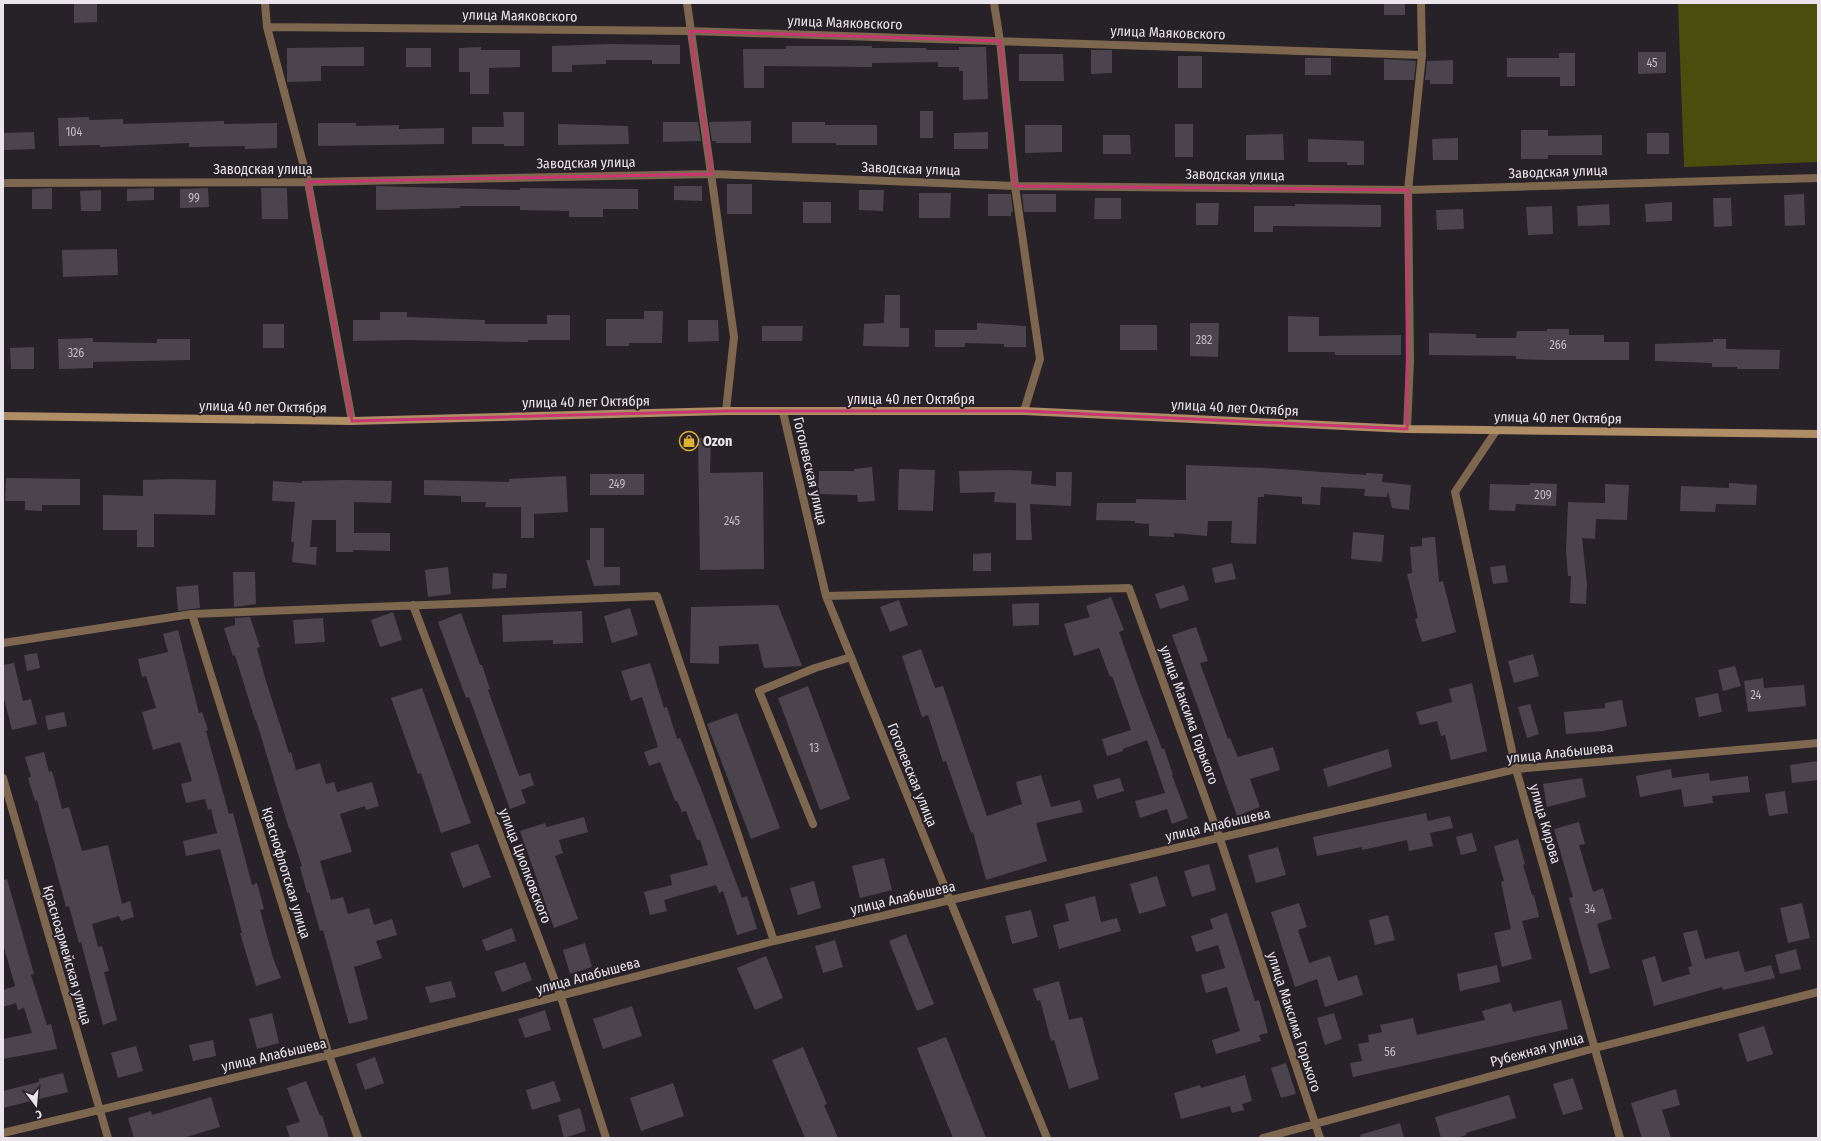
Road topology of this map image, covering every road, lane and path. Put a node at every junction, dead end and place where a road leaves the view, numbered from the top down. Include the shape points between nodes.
1 (265, 3) edge
2 (687, 3) edge
3 (994, 3) edge
4 (1421, 3) edge
5 (267, 27) junction
6 (690, 31) junction
7 (1000, 41) junction
8 (1422, 55) junction
9 (712, 174) junction
10 (1818, 178) edge
11 (308, 182) junction
12 (3, 183) edge
13 (1015, 186) junction
14 (1408, 190) junction
15 (726, 411) junction
16 (1024, 411) junction
17 (783, 412) junction
18 (3, 416) edge
19 (352, 421) junction
20 (1407, 429) junction
21 (1496, 431) junction
22 (1818, 434) edge
23 (826, 596) junction
24 (413, 606) junction
25 (192, 614) junction
26 (3, 643) edge
27 (851, 657) junction
28 (1818, 743) edge
29 (1516, 769) junction
30 (3, 778) edge
31 (813, 824) dead end
32 (1220, 839) junction
33 (949, 901) junction
34 (774, 941) junction
35 (1818, 992) edge
36 (561, 997) junction
37 (1595, 1048) junction
38 (329, 1055) junction
39 (98, 1109) junction
40 (1314, 1125) junction
41 (3, 1133) edge
42 (108, 1138) edge
43 (358, 1138) edge
44 (606, 1138) edge
45 (1047, 1138) edge
46 (1263, 1138) edge
47 (1320, 1138) edge
48 (1620, 1138) edge

1 - 5 street
2 - 6 street
3 - 7 street
4 - 8 street
5 - 6 street, улица Маяковского
5 - 11 street
6 - 7 street, улица Маяковского
6 - 9 street
7 - 8 street, улица Маяковского
7 - 13 street
8 - 14 street
9 - 11 street, Заводская улица
9 - 13 street, Заводская улица
9 - 15 street via 734,337
10 - 14 street, Заводская улица
11 - 12 street, Заводская улица
11 - 19 street
13 - 14 street, Заводская улица
13 - 16 street via 1040,359
14 - 20 street via 1410,361
15 - 17 street, улица 40 лет Октября
15 - 19 street, улица 40 лет Октября
16 - 17 street, улица 40 лет Октября
16 - 20 street, улица 40 лет Октября
17 - 23 street, Гоголевская улица
18 - 19 street, улица 40 лет Октября
20 - 21 street, улица 40 лет Октября
21 - 22 street, улица 40 лет Октября
21 - 29 street, улица Кирова via 1454,492
23 - 27 street, Гоголевская улица
23 - 32 street, улица Максима Горького via 1129,588
24 - 25 street
24 - 34 street via 657,596
24 - 36 street, улица Циолковского
25 - 26 street
25 - 38 street, Краснофлотская улица
27 - 31 street via 815,668 759,691
27 - 33 street, Гоголевская улица
28 - 29 street, улица Алабышева
29 - 32 street, улица Алабышева
29 - 37 street, улица Кирова
30 - 39 street, Красноармейская улица
32 - 33 street, улица Алабышева
32 - 40 street, улица Максима Горького
33 - 34 street, улица Алабышева
33 - 45 street, Гоголевская улица
34 - 36 street, улица Алабышева
35 - 37 street, Рубежная улица
36 - 38 street, улица Алабышева
36 - 44 street, улица Циолковского
37 - 40 street, Рубежная улица
37 - 48 street, улица Кирова
38 - 39 street, улица Алабышева
38 - 43 street, Краснофлотская улица
39 - 41 street, улица Алабышева
39 - 42 street, Красноармейская улица
40 - 46 street, Рубежная улица
40 - 47 street, улица Максима Горького

